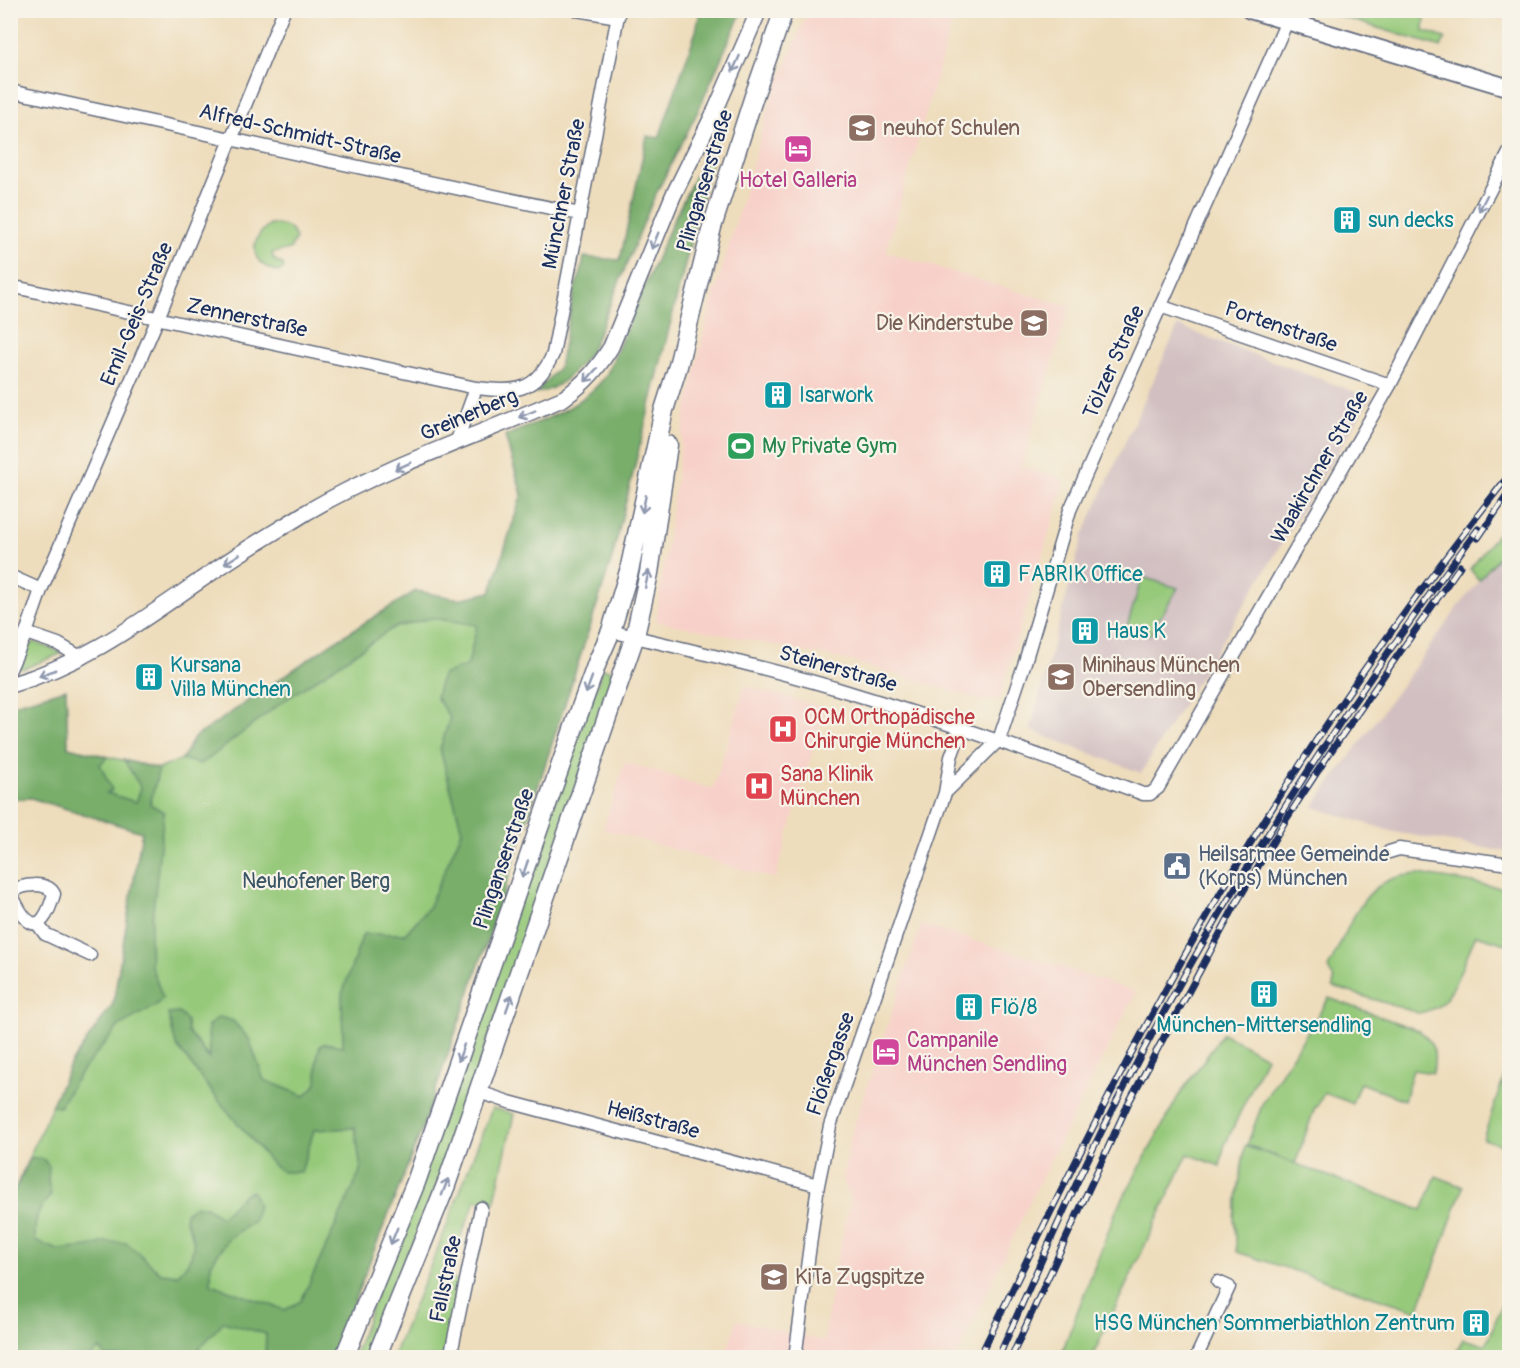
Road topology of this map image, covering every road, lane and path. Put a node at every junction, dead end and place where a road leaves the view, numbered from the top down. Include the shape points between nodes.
1 (284, 10) edge
2 (577, 10) edge
3 (759, 10) edge
4 (784, 10) edge
5 (1250, 10) edge
6 (619, 14) edge
7 (1290, 16) edge
8 (1509, 88) edge
9 (10, 91) edge
10 (230, 139) junction
11 (1509, 151) edge
12 (580, 214) junction
13 (10, 286) edge
14 (1160, 306) junction
15 (158, 318) junction
16 (678, 366) junction
17 (536, 381) joint
18 (1390, 385) junction
19 (476, 388) junction
20 (456, 442) junction
21 (10, 576) edge
22 (41, 590) junction
23 (611, 631) junction
24 (26, 633) junction
25 (635, 636) junction
26 (82, 658) junction
27 (10, 669) edge
28 (10, 685) edge
29 (962, 727) junction
30 (999, 740) junction
31 (945, 793) junction
32 (1150, 794) joint
33 (1389, 852) dead end
34 (1509, 864) edge
35 (11, 892) edge
36 (37, 923) junction
37 (90, 955) dead end
38 (479, 1092) junction
39 (818, 1185) junction
40 (481, 1208) dead end
41 (1218, 1282) dead end
42 (344, 1358) edge
43 (376, 1358) edge
44 (450, 1358) edge
45 (795, 1358) edge
46 (1196, 1358) edge

1 - 10 street, Emil-Geis-Straße
2 - 6 street
3 -> 20 street, Greinerberg via 673,196 611,346 597,369 564,398
4 - 16 main road, Plinganserstraße via 712,227
5 - 7 main road
6 - 12 street, Münchner Straße
7 - 8 main road
7 - 14 street, Tölzer Straße
9 - 10 street, Alfred-Schmidt-Straße
10 - 12 street, Alfred-Schmidt-Straße
10 - 15 street, Emil-Geis-Straße
11 -> 18 street, Waakirchner Straße
12 - 17 street, Münchner Straße via 553,354
13 - 15 street, Zennerstraße
14 - 18 street, Portenstraße
14 - 30 street, Tölzer Straße via 1070,510
15 - 19 street, Zennerstraße
15 - 22 street, Emil-Geis-Straße
16 -> 23 main road, Plinganserstraße
25 -> 16 main road, Plinganserstraße via 649,573
17 - 19 street, Zennerstraße via 508,391
18 - 32 street, Waakirchner Straße via 1158,788
19 - 20 street
20 -> 26 street, Greinerberg via 310,511
21 - 22 street
22 - 24 street, Emil-Geis-Straße
23 - 25 street, Steinerstraße
23 -> 42 main road, Plinganserstraße via 416,1182
24 - 26 street via 58,644
24 - 27 street, Emil-Geis-Straße
25 - 29 street, Steinerstraße via 763,668
38 -> 25 main road, Plinganserstraße
26 -> 28 street, Greinerberg
29 - 30 street, Steinerstraße
29 - 31 street, Flößergasse via 951,757
30 - 31 street, Flößergasse
30 - 32 street, Steinerstraße
31 - 39 street, Flößergasse via 830,1126
33 - 34 street via 1399,849
35 - 36 street via 25,920
35 - 36 street via 42,885 53,891 44,918
36 - 37 street via 45,934
38 - 39 street, Heißstraße
43 -> 38 main road, Plinganserstraße
39 - 45 street, Flößergasse
40 - 44 street, Fallstraße
41 - 46 street via 1229,1287

